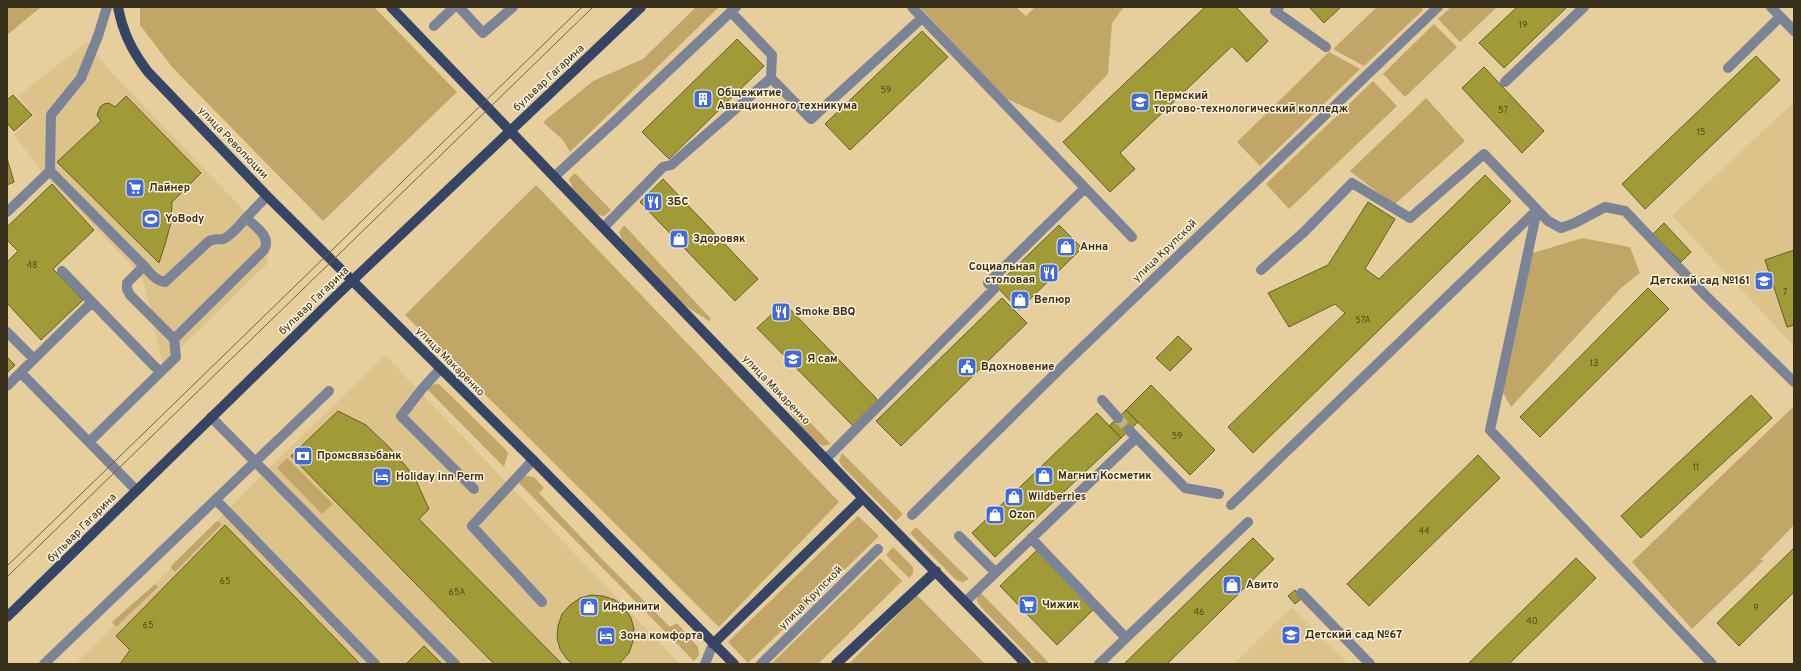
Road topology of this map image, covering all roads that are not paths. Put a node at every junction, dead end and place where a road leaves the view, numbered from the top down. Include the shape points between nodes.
1 (107, 7) edge
2 (118, 7) edge
3 (391, 7) edge
4 (459, 7) edge
5 (513, 7) edge
6 (641, 7) edge
7 (912, 7) edge
8 (1438, 7) edge
9 (1584, 7) edge
10 (1771, 7) edge
11 (1275, 8) edge
12 (448, 9) edge
13 (733, 9) edge
14 (1780, 16) junction
15 (922, 18) junction
16 (434, 26) dead end
17 (1794, 31) edge
18 (1326, 47) dead end
19 (1728, 63) dead end
20 (771, 78) junction
21 (1505, 82) dead end
22 (510, 132) junction
23 (50, 171) junction
24 (554, 176) junction
25 (1085, 188) junction
26 (268, 196) junction
27 (1537, 210) junction
28 (7, 212) edge
29 (246, 218) junction
30 (604, 227) junction
31 (1132, 237) dead end
32 (144, 266) junction
33 (1261, 270) dead end
34 (62, 271) dead end
35 (352, 281) junction
36 (92, 302) junction
37 (7, 332) edge
38 (174, 339) junction
39 (34, 360) junction
40 (440, 369) junction
41 (160, 372) junction
42 (21, 373) junction
43 (1794, 382) edge
44 (7, 386) edge
45 (329, 391) dead end
46 (1102, 400) dead end
47 (211, 417) junction
48 (1118, 418) tunnel mouth
49 (89, 442) junction
50 (826, 459) junction
51 (533, 460) junction
52 (256, 463) junction
53 (474, 489) dead end
54 (136, 490) junction
55 (1219, 494) dead end
56 (863, 498) junction
57 (216, 500) junction
58 (1231, 505) dead end
59 (912, 515) dead end
60 (1248, 522) dead end
61 (959, 536) dead end
62 (1031, 538) junction
63 (878, 549) dead end
64 (936, 571) junction
65 (995, 572) junction
66 (1301, 593) dead end
67 (542, 602) dead end
68 (964, 602) junction
69 (7, 617) edge
70 (1126, 638) junction
71 (713, 644) junction
72 (44, 664) edge
73 (375, 664) edge
74 (455, 664) edge
75 (705, 664) edge
76 (734, 664) edge
77 (761, 664) edge
78 (836, 664) edge
79 (1026, 664) edge
80 (1099, 664) edge
81 (1370, 664) edge
82 (1712, 664) edge

1 - 23 street via 81,78 51,114
2 - 26 main road, улица Революции via 120,21 133,51 148,72
3 - 22 main road
4 - 5 street via 483,33
6 - 22 main road, бульвар Гагарина
7 - 15 street
8 - 59 street, улица Крупской via 1067,362
9 - 21 street
10 - 14 street
11 - 18 street
12 - 16 street
13 - 20 street via 772,55
13 - 24 street
14 - 17 street
14 - 19 street
15 - 20 street via 811,119
15 - 25 street
20 - 30 street via 671,166 663,167
22 - 24 main road, улица Макаренко
22 - 35 main road, бульвар Гагарина
23 - 28 street
23 - 32 street
24 - 30 main road, улица Макаренко
25 - 31 street
25 - 50 street via 988,283 994,289
26 - 29 street
26 - 35 main road, улица Революции
27 - 33 street via 1484,154 1410,218 1352,183 1304,232
27 - 43 street via 1548,221 1561,228 1605,207 1625,211 1705,295
27 - 58 street
27 - 82 street via 1490,430
29 - 32 street via 228,236 208,242 165,282 160,282
29 - 38 street via 264,235 267,245
30 - 50 main road, улица Макаренко
32 - 38 street via 127,283 127,289
34 - 36 street
35 - 40 main road, улица Макаренко
35 - 47 main road, бульвар Гагарина
36 - 39 street
36 - 41 street
37 - 39 street
38 - 41 street via 176,357
39 - 42 street
40 - 51 main road, улица Макаренко
40 - 53 street via 402,416
41 - 49 street
42 - 44 street
42 - 49 street
45 - 52 street
46 - 48 street
47 - 52 street
47 - 54 main road, бульвар Гагарина
49 - 54 street
50 - 56 main road, улица Макаренко
51 - 67 street via 472,526
51 - 71 main road, улица Макаренко
52 - 57 street
52 - 74 street
54 - 69 main road, бульвар Гагарина
55 - 62 street via 1184,488 1133,434
56 - 64 main road, улица Макаренко
56 - 71 main road
57 - 72 street
57 - 73 street
60 - 70 street
61 - 65 street
62 - 65 street
62 - 70 street
63 - 77 street, улица Крупской
64 - 68 main road, улица Макаренко
64 - 78 main road
65 - 68 street
66 - 81 street
68 - 79 main road, улица Макаренко
70 - 80 street
71 - 75 street
71 - 76 main road, улица Макаренко

